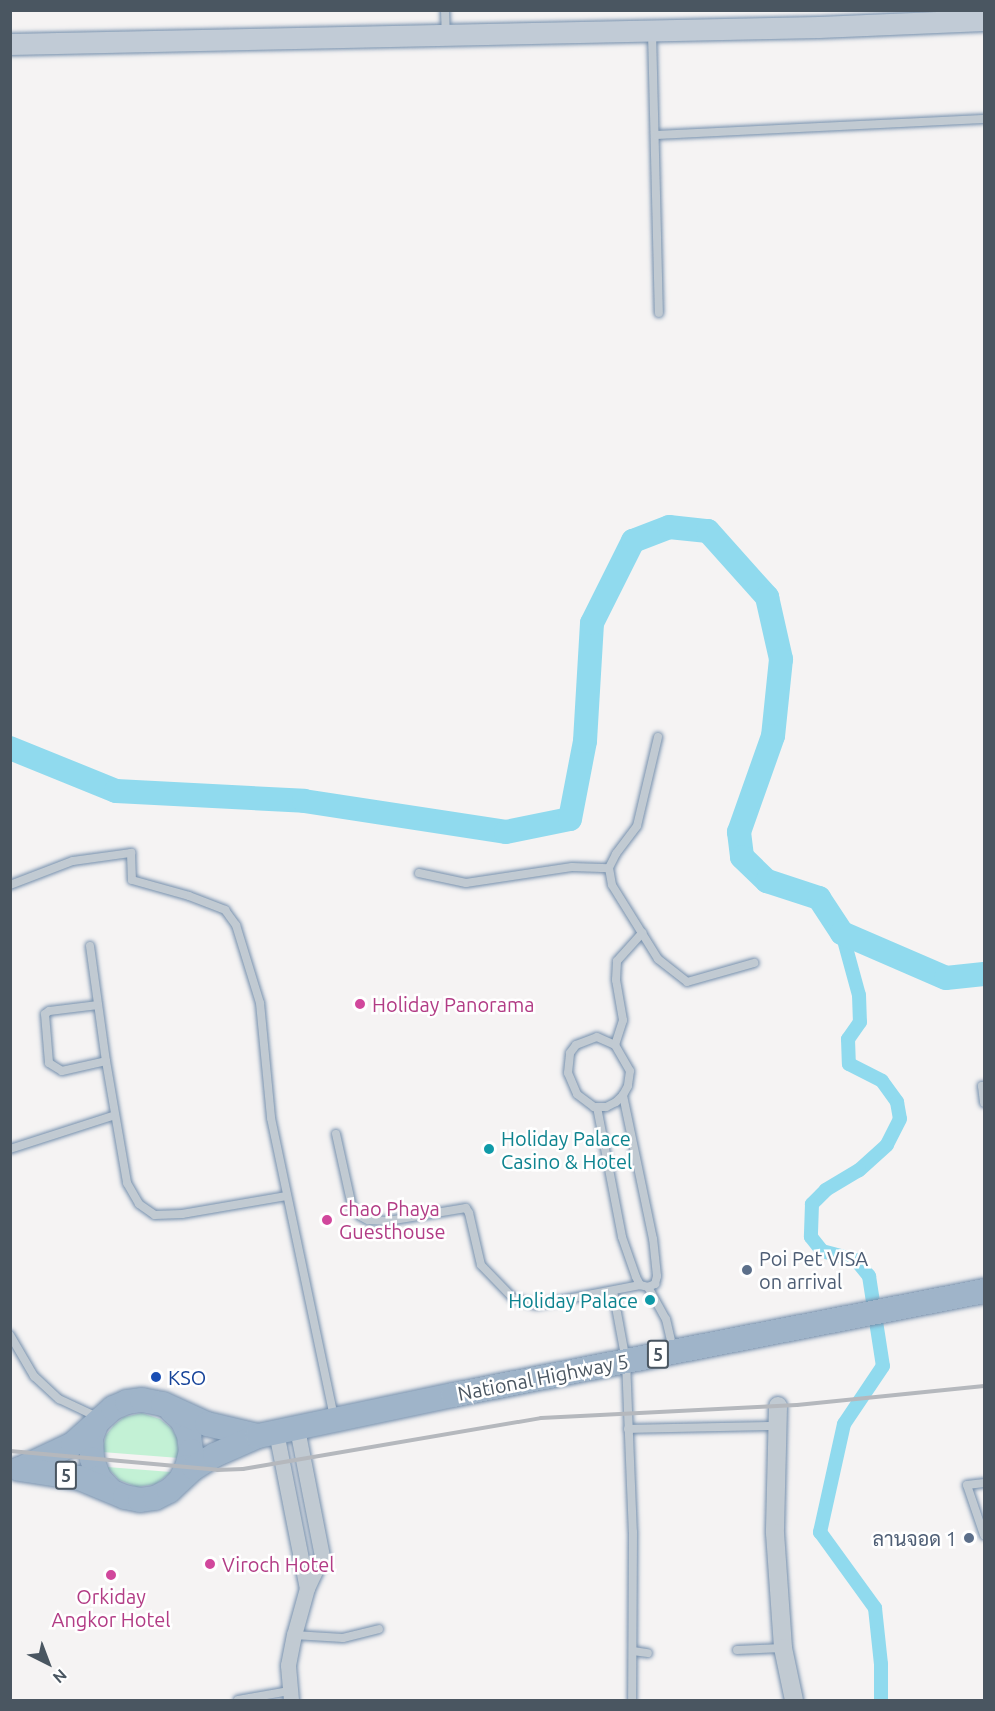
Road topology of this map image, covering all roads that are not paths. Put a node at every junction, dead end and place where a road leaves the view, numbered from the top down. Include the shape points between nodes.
1 (446, 10) edge
2 (984, 20) edge
3 (652, 30) junction
4 (446, 35) junction
5 (10, 44) edge
6 (984, 119) edge
7 (655, 135) junction
8 (659, 313) dead end
9 (658, 737) dead end
10 (609, 868) junction
11 (419, 873) dead end
12 (10, 885) edge
13 (642, 933) junction
14 (90, 946) dead end
15 (754, 963) dead end
16 (98, 1005) junction
17 (615, 1045) junction
18 (106, 1061) junction
19 (984, 1086) edge
20 (623, 1095) junction
21 (984, 1103) edge
22 (597, 1107) junction
23 (115, 1115) junction
24 (336, 1134) dead end
25 (10, 1149) edge
26 (286, 1196) junction
27 (644, 1286) junction
28 (613, 1291) junction
29 (973, 1293) edge
30 (10, 1335) edge
31 (674, 1351) junction
32 (626, 1360) junction
33 (778, 1406) dead end
34 (170, 1409) junction
35 (335, 1420) junction
36 (98, 1422) junction
37 (777, 1426) junction
38 (628, 1429) junction
39 (277, 1432) junction
40 (15, 1470) edge
41 (180, 1481) junction
42 (984, 1483) edge
43 (110, 1490) junction
44 (984, 1535) edge
45 (308, 1588) junction
46 (379, 1629) dead end
47 (294, 1635) junction
48 (783, 1648) junction
49 (736, 1650) dead end
50 (633, 1652) junction
51 (648, 1653) dead end
52 (290, 1696) edge
53 (238, 1701) edge
54 (632, 1701) edge
55 (794, 1701) edge

1 - 4 lane
2 - 3 main road
3 - 4 main road
3 - 7 lane
4 - 5 main road
6 - 7 lane
7 - 8 lane
9 - 10 lane via 637,826
10 - 11 lane via 572,867 466,883
10 - 13 lane via 612,885
12 - 26 lane via 73,861 131,853 132,880 225,910 236,926 260,1003 272,1118
13 - 15 lane via 658,959 687,982
13 - 17 lane via 617,961 623,1020
14 - 16 lane
16 - 18 lane
16 - 18 lane via 45,1014 49,1063 62,1071
17 - 20 lane via 630,1071
17 - 22 lane via 597,1037 570,1053 571,1084 577,1094
18 - 23 lane
19 - 21 lane
20 - 22 lane via 616,1102
20 - 27 lane via 653,1239 657,1276 655,1284
22 - 27 lane via 622,1237
23 - 25 lane
23 - 26 lane via 127,1183 139,1204 155,1215
24 - 28 lane via 352,1206 360,1216 388,1221 466,1208 481,1265 513,1298 536,1305
26 - 35 lane
27 - 28 lane
27 - 31 lane via 666,1319
28 - 32 lane
29 - 31 highway, National Highway 5 / 5
30 - 36 lane via 34,1376 59,1399
31 - 32 highway, National Highway 5 / 5
32 - 35 highway, National Highway 5 / 5
32 - 38 lane
33 - 37 street
34 - 36 highway, National Highway 5 / 5 via 153,1400 134,1401 113,1408
34 - 39 highway, National Highway 5 / 5 via 228,1430
34 - 41 highway via 182,1420 189,1435 191,1451
35 - 39 highway, National Highway 5 / 5
36 - 40 highway, National Highway 5 / 5 via 53,1456
36 - 43 highway via 92,1438 92,1459 99,1478
37 - 38 lane
37 - 48 street via 775,1533
38 - 50 lane
39 - 41 highway, National Highway 5 / 5 via 215,1455
39 - 45 street
39 - 45 street via 322,1556
40 - 43 highway, National Highway 5 / 5 via 79,1478
41 - 43 highway, National Highway 5 / 5 via 162,1494 140,1500
42 - 44 lane via 967,1485
45 - 47 street
46 - 47 lane via 343,1638
47 - 52 street via 288,1665
48 - 49 lane
48 - 55 street
50 - 51 lane
50 - 54 lane
52 - 53 lane

